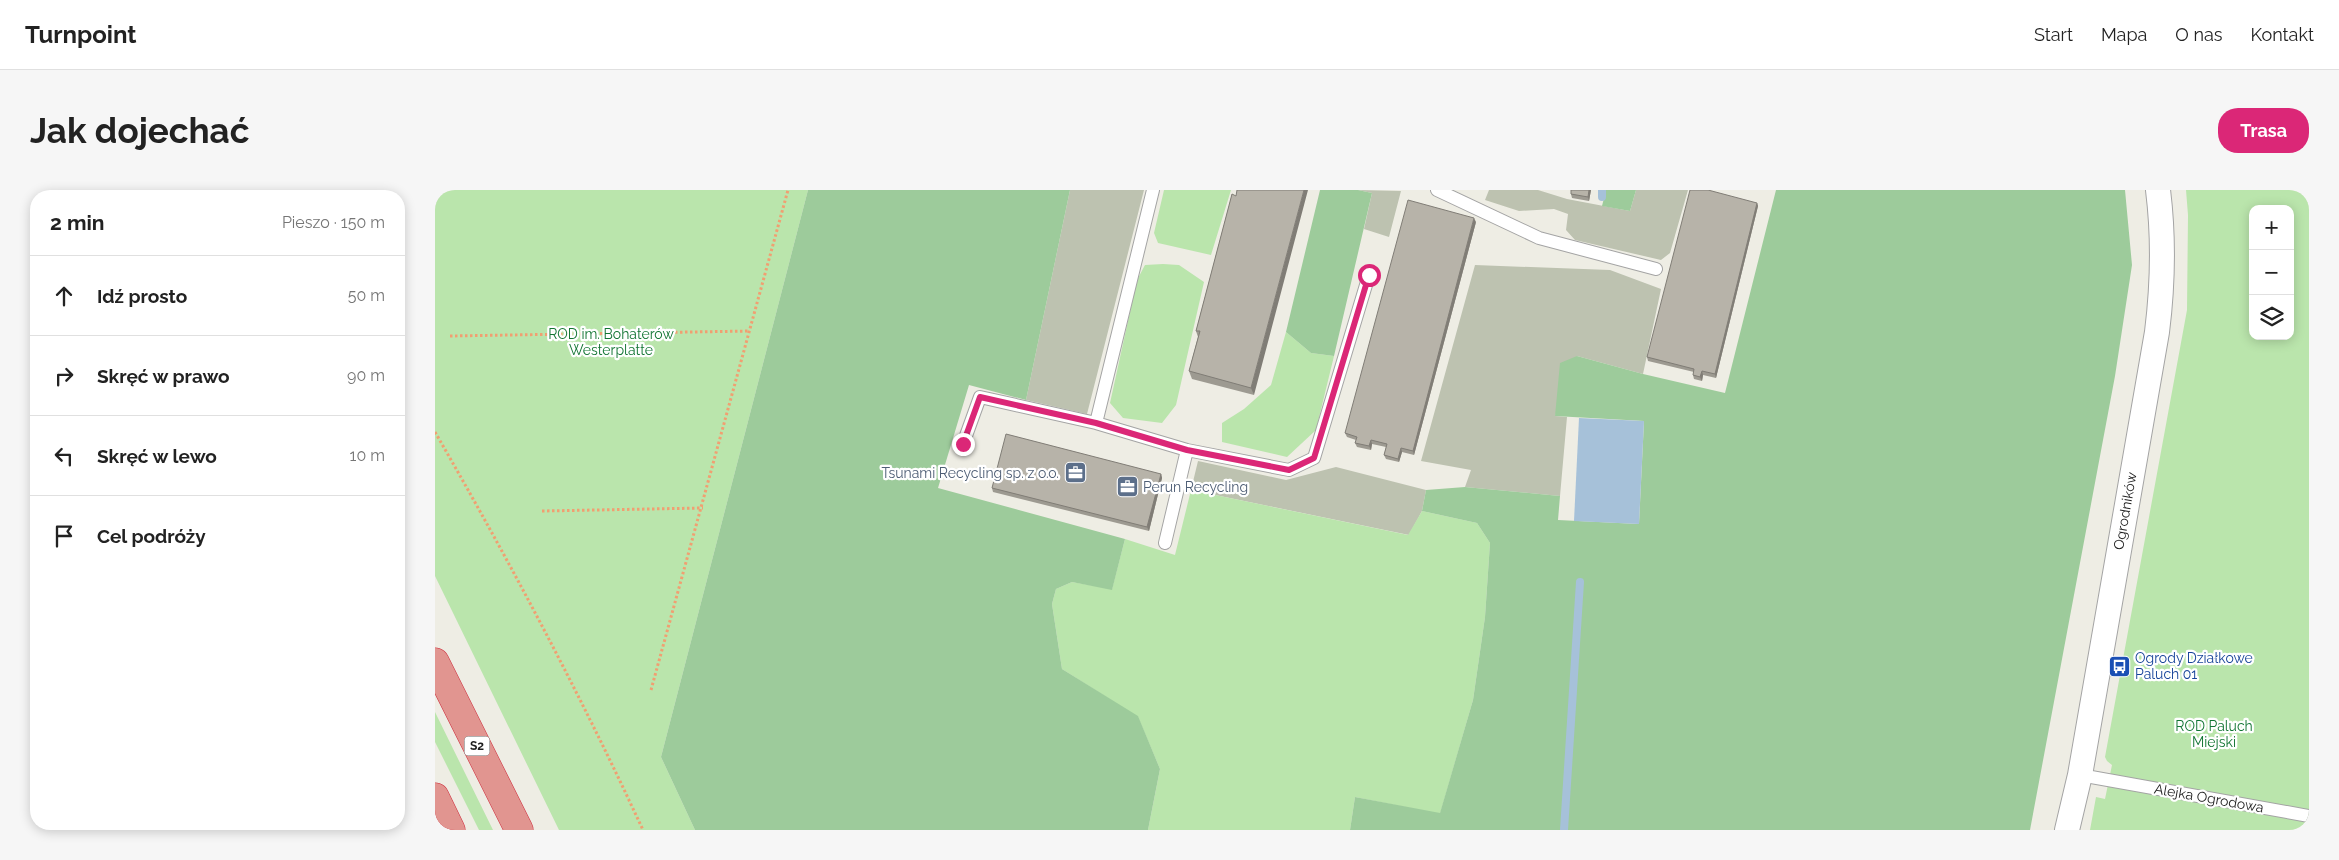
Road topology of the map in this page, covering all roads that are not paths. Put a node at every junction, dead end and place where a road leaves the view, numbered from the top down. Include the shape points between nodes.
1 (1153, 190) edge
2 (1437, 190) edge
3 (2158, 190) edge
4 (1656, 268) dead end
5 (1369, 275) dead end
6 (1096, 423) junction
7 (963, 444) dead end
8 (1187, 450) junction
9 (1165, 543) dead end
10 (435, 662) edge
11 (2080, 775) junction
12 (435, 797) edge
13 (2309, 816) edge
14 (451, 830) edge
15 (519, 830) edge
16 (2067, 830) edge

1 - 6 lane
2 - 4 lane via 1539,238
3 - 11 street, Ogrodników via 2163,248 2157,332
5 - 8 lane via 1314,458 1289,470
6 - 7 lane via 980,397
6 - 8 lane
8 - 9 lane
10 - 15 highway, S2
11 - 13 lane, Alejka Ogrodowa
11 - 16 street, Ogrodników
12 - 14 highway

